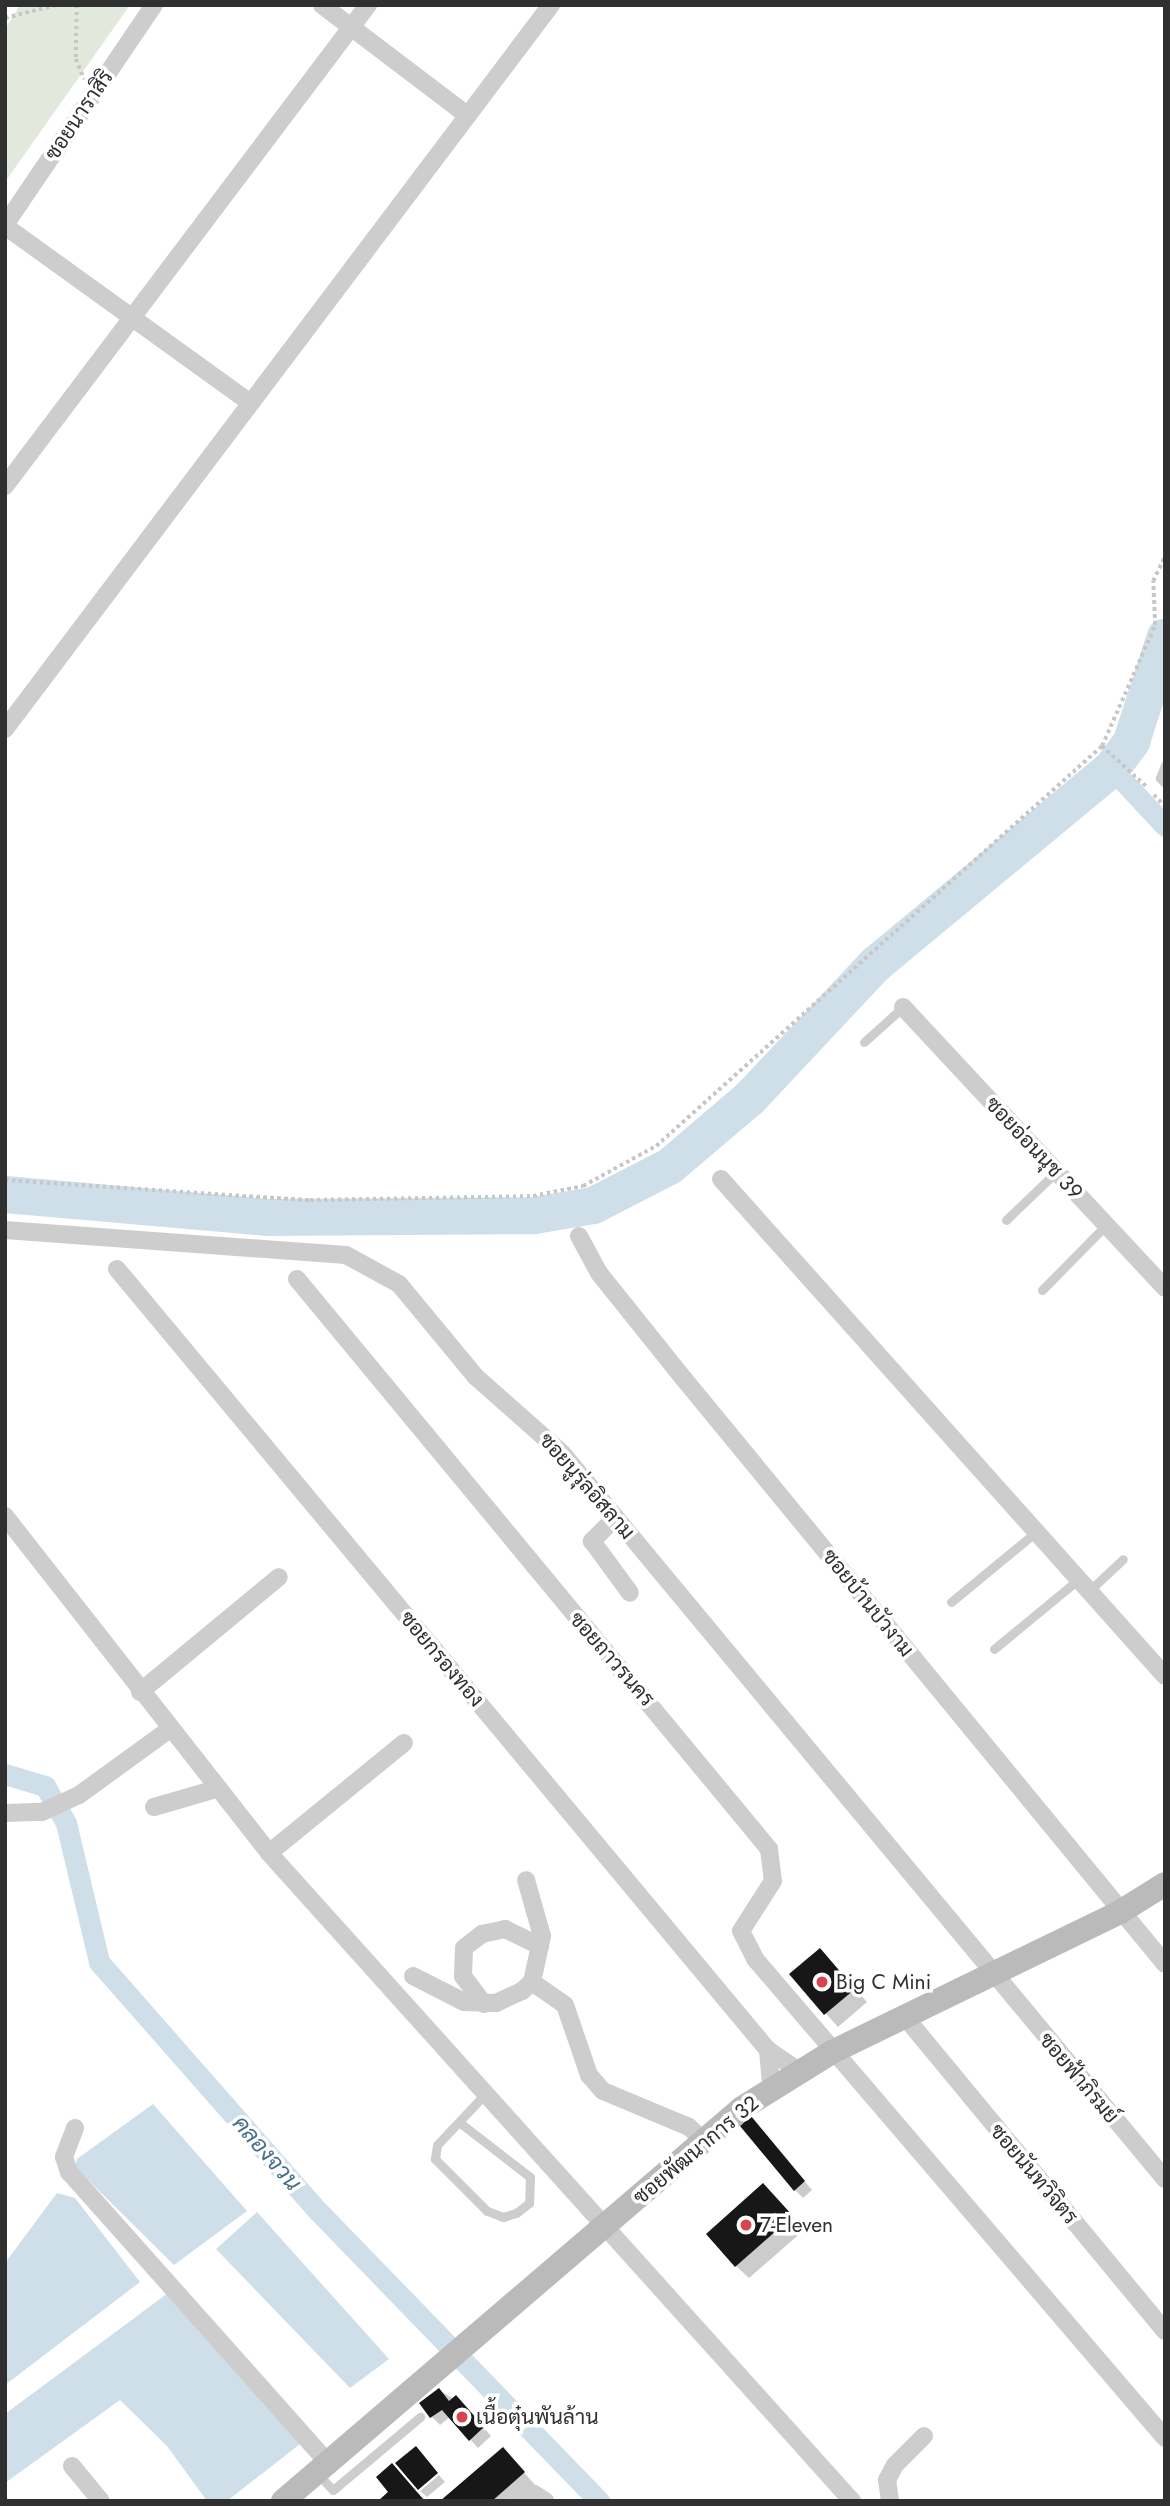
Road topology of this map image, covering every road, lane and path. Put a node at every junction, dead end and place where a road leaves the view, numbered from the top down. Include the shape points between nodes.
1 (56, 5) edge
2 (77, 5) edge
3 (154, 5) edge
4 (322, 5) edge
5 (368, 5) edge
6 (551, 5) edge
7 (5, 18) edge
8 (351, 27) junction
9 (91, 97) junction
10 (467, 115) junction
11 (5, 226) edge
12 (133, 319) junction
13 (249, 402) junction
14 (5, 486) edge
15 (1165, 556) edge
16 (5, 729) edge
17 (1102, 746) junction
18 (1165, 765) edge
19 (1140, 779) dead end
20 (1165, 783) edge
21 (903, 1007) joint
22 (864, 1042) dead end
23 (1056, 1172) junction
24 (721, 1179) dead end
25 (5, 1180) edge
26 (1006, 1220) dead end
27 (1106, 1225) junction
28 (5, 1230) edge
29 (579, 1236) dead end
30 (117, 1269) dead end
31 (297, 1279) dead end
32 (1165, 1288) edge
33 (1042, 1290) dead end
34 (615, 1518) junction
35 (9, 1527) edge
36 (1038, 1530) junction
37 (1123, 1559) dead end
38 (279, 1577) dead end
39 (1085, 1584) junction
40 (630, 1593) dead end
41 (951, 1602) dead end
42 (995, 1649) dead end
43 (1165, 1676) edge
44 (140, 1692) junction
45 (170, 1729) junction
46 (404, 1743) dead end
47 (216, 1789) junction
48 (154, 1807) dead end
49 (5, 1814) edge
50 (269, 1853) junction
51 (526, 1880) dead end
52 (1165, 1884) edge
53 (1120, 1912) junction
54 (540, 1946) junction
55 (1165, 1964) edge
56 (413, 1976) dead end
57 (992, 1977) junction
58 (532, 1982) junction
59 (484, 2004) junction
60 (905, 2017) junction
61 (768, 2050) junction
62 (832, 2052) junction
63 (801, 2072) junction
64 (771, 2088) junction
65 (484, 2095) junction
66 (459, 2122) junction
67 (75, 2128) dead end
68 (705, 2142) junction
69 (1165, 2179) edge
70 (603, 2228) junction
71 (1165, 2331) edge
72 (420, 2417) dead end
73 (925, 2436) dead end
74 (1165, 2438) edge
75 (72, 2466) dead end
76 (321, 2467) junction
77 (101, 2501) edge
78 (283, 2501) edge
79 (514, 2501) edge
80 (545, 2501) edge
81 (852, 2501) edge
82 (890, 2501) edge

1 - 7 path
2 - 9 path via 76,60
3 - 9 street, ซอยนาราสิริ
4 - 8 street
5 - 8 street
6 - 10 street
8 - 10 street
8 - 12 street
9 - 11 street, ซอยนาราสิริ
10 - 13 street
11 - 12 street
12 - 13 street
12 - 14 street
13 - 16 street
15 - 17 path via 1153,582 1155,625
17 - 19 path
17 - 25 path via 656,1146 583,1186 533,1196 310,1200
18 - 20 lane via 1160,778
21 - 22 lane
21 - 23 street, ซอยอ่อนนุช 39
23 - 26 lane
23 - 27 street, ซอยอ่อนนุช 39
24 - 36 street
27 - 32 street, ซอยอ่อนนุช 39
27 - 33 lane
28 - 34 street, ซอยนูรุ่ลอิสลาม via 310,1251 346,1255 380,1270 399,1284 476,1377 562,1452
29 - 53 street, ซอยบ้านบัวงาม via 599,1273
30 - 61 street, ซอยกรองทอง
31 - 62 street, ซอยถาวรนคร via 741,1808 776,1867 743,1922 746,1943
34 - 40 street via 592,1541
34 - 57 street, ซอยนูรุ่ลอิสลาม
35 - 44 street
36 - 39 street
36 - 41 lane
37 - 39 lane
38 - 44 street
39 - 42 lane
39 - 43 street
44 - 45 street
45 - 47 street
45 - 49 street via 68,1801 42,1812
46 - 50 street
47 - 48 street
47 - 50 street
50 - 65 street
51 - 54 street via 541,1923
52 - 53 street, ซอยพัฒนาการ 32
53 - 55 street, ซอยบ้านบัวงาม
53 - 57 street, ซอยพัฒนาการ 32
54 - 58 street
54 - 59 street via 505,1929 482,1934 464,1948 463,1976
56 - 59 street via 446,1996
57 - 60 street, ซอยพัฒนาการ 32
57 - 69 street, ซอยฟ้าภิรมย์
58 - 59 street via 513,1997
58 - 68 street via 565,2006 589,2075 603,2091 689,2127
60 - 62 street, ซอยพัฒนาการ 32
60 - 71 street, ซอยนันทวิจิตร
61 - 63 street, ซอยกรองทอง
61 - 64 street
62 - 63 street, ซอยพัฒนาการ 32
62 - 74 street
63 - 64 street, ซอยพัฒนาการ 32
64 - 68 street, ซอยพัฒนาการ 32
65 - 66 lane
65 - 70 street
66 - 66 lane via 438,2145 435,2159 487,2211 503,2217 516,2213 529,2203 530,2177
67 - 76 street via 64,2157 69,2172
68 - 70 street, ซอยพัฒนาการ 32
70 - 76 street, ซอยพัฒนาการ 32 via 419,2390
70 - 81 street
72 - 76 lane via 333,2490
73 - 82 street via 895,2465 887,2480
75 - 77 street
76 - 78 street, ซอยพัฒนาการ 32
79 - 80 street via 534,2494

